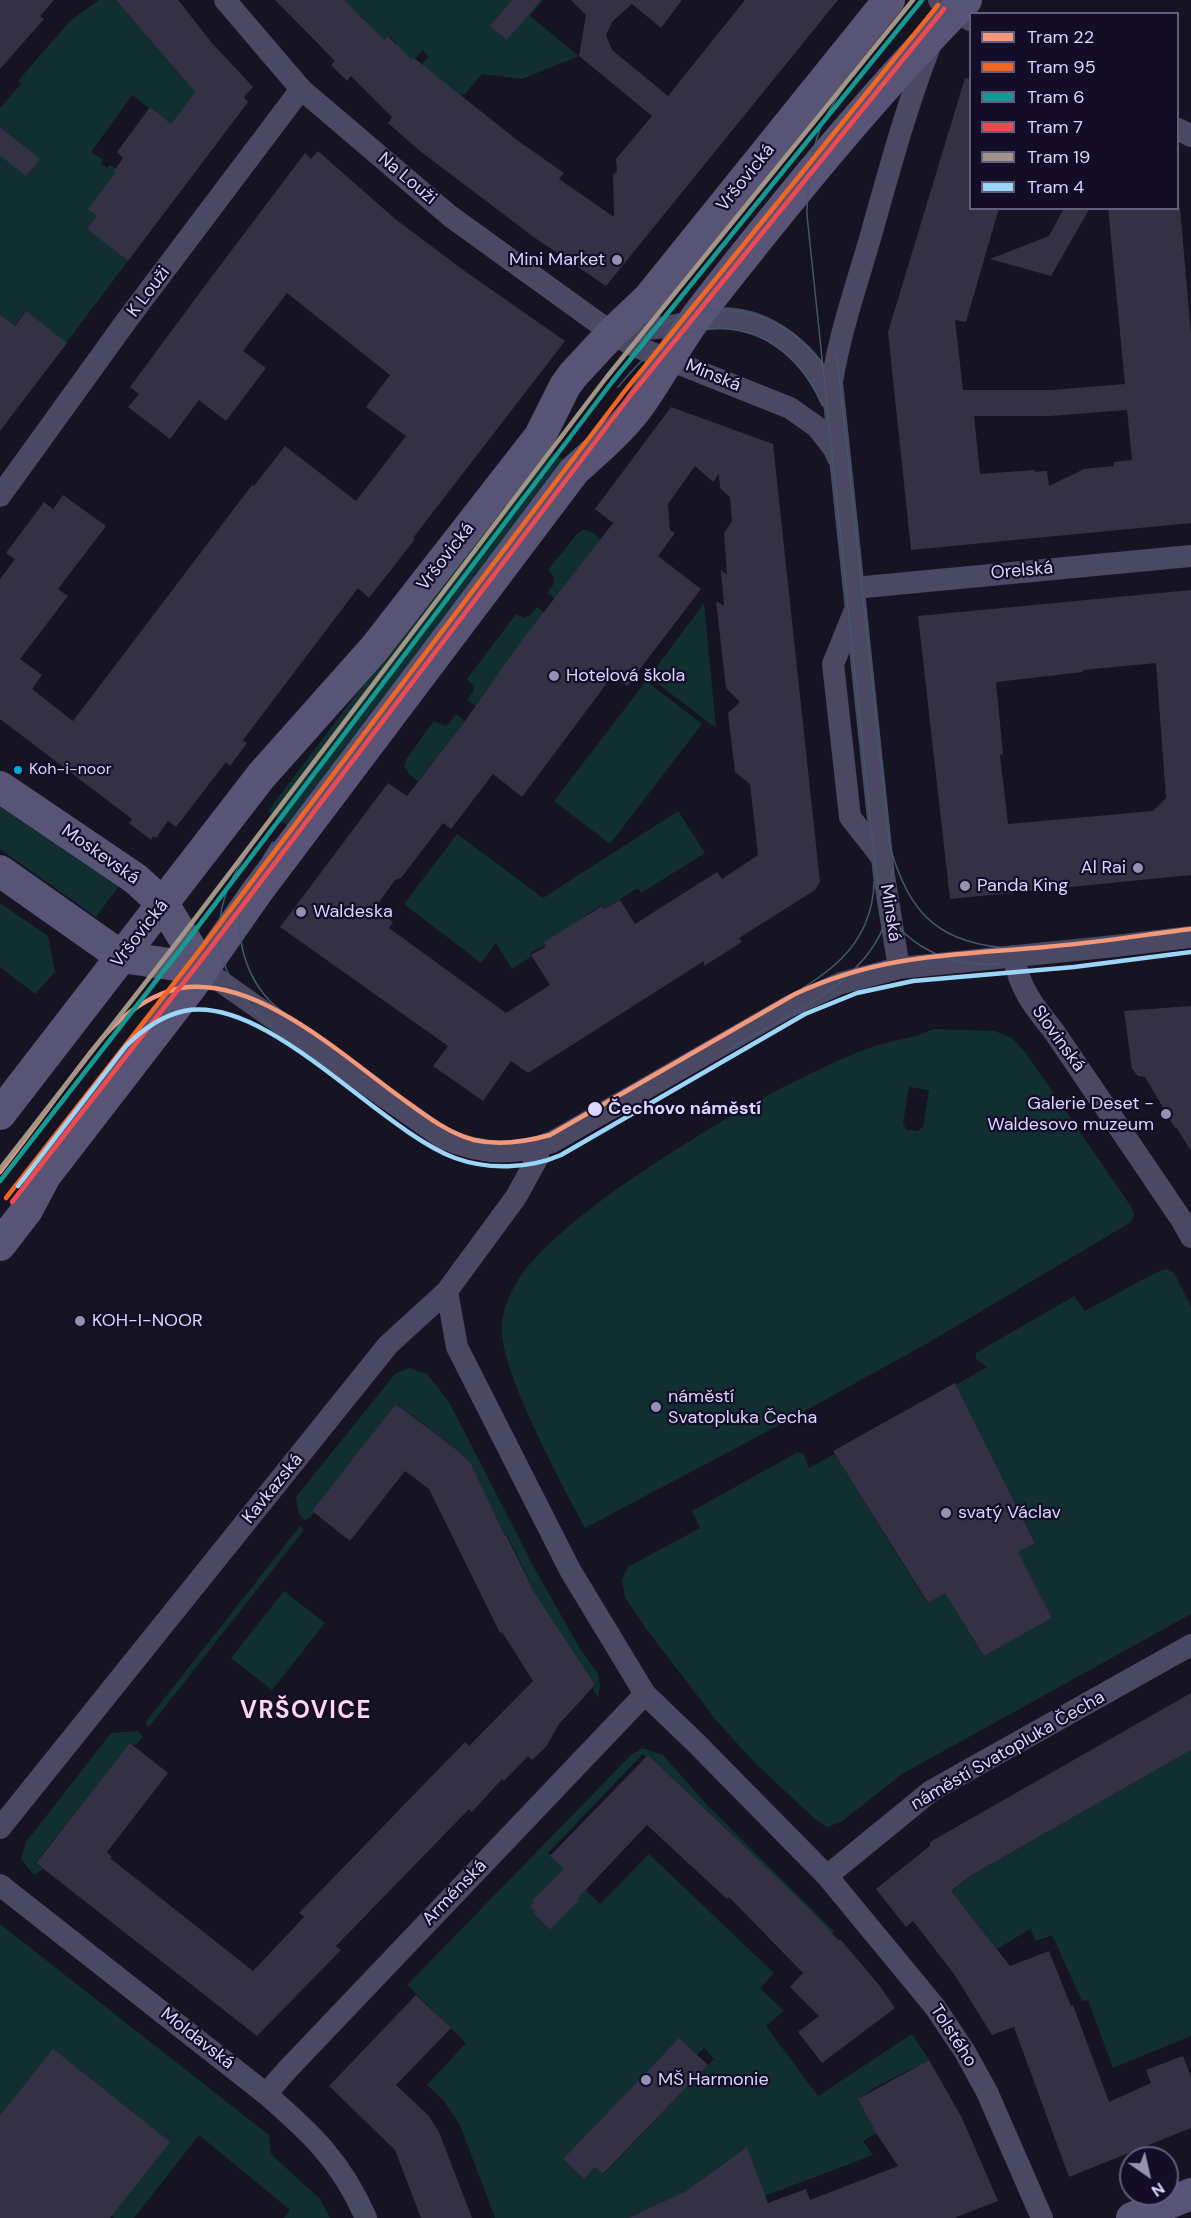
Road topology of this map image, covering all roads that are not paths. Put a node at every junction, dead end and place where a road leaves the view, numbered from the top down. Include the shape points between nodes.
1 (225, 0) edge
2 (889, 0) edge
3 (953, 12) edge
4 (301, 89) junction
5 (694, 322) junction
6 (612, 333) junction
7 (669, 358) junction
8 (836, 411) junction
9 (841, 465) junction
10 (0, 496) edge
11 (1191, 556) edge
12 (855, 598) junction
13 (0, 787) edge
14 (0, 871) edge
15 (163, 904) junction
16 (1191, 937) edge
17 (1014, 956) junction
18 (122, 957) junction
19 (899, 968) junction
20 (203, 969) junction
21 (0, 1114) edge
22 (538, 1148) junction
23 (1191, 1237) edge
24 (0, 1245) edge
25 (447, 1291) junction
26 (1191, 1645) edge
27 (645, 1694) junction
28 (0, 1828) edge
29 (826, 1876) junction
30 (0, 1886) edge
31 (266, 2094) junction
32 (1191, 2194) edge
33 (366, 2218) edge
34 (1042, 2218) edge
35 (1132, 2218) edge

1 - 4 street, Na Louži
2 - 6 main road, Vršovická via 648,299
3 - 5 main road via 832,147
3 - 8 street, Minská via 910,98 837,356 832,382
4 - 6 street, Na Louži via 450,216
4 - 10 street, K Louži
5 - 6 street, Minská
5 - 7 main road
5 - 8 street, Minská via 721,318 743,321 786,340 824,382
6 - 7 street, Minská
6 - 15 main road, Vršovická via 573,375 540,436 374,650 261,776
7 - 9 street, Minská via 804,416 824,435
7 - 20 main road via 620,429 574,471
8 - 9 street, Minská
9 - 12 street, Minská
11 - 12 street, Orelská
12 - 19 street, Minská via 833,664 850,817 882,859
13 - 15 main road, Moskevská via 136,879
14 - 18 main road, Moskevská
15 - 18 main road, Vršovická
15 - 20 main road, Moskevská
16 - 17 street, Moskevská
17 - 19 street, Moskevská
17 - 23 street, Slovinská via 1020,983 1034,1007
18 - 20 main road, Moskevská
18 - 21 main road, Vršovická
19 - 22 street, Moskevská via 814,993
20 - 22 street, Moskevská via 443,1138 493,1152
20 - 24 main road via 45,1176 27,1210
22 - 25 street, Kavkazská via 538,1157 516,1197
25 - 27 street via 457,1347 570,1570
25 - 28 street, Kavkazská via 388,1346
26 - 29 street, náměstí Svatopluka Čecha via 931,1791
27 - 29 street
27 - 31 street, Arménská
29 - 34 street, Tolstého via 935,2007 966,2052 1005,2128
30 - 31 street, Moldavská
31 - 33 street, Moldavská via 308,2130 330,2156
32 - 35 main road

